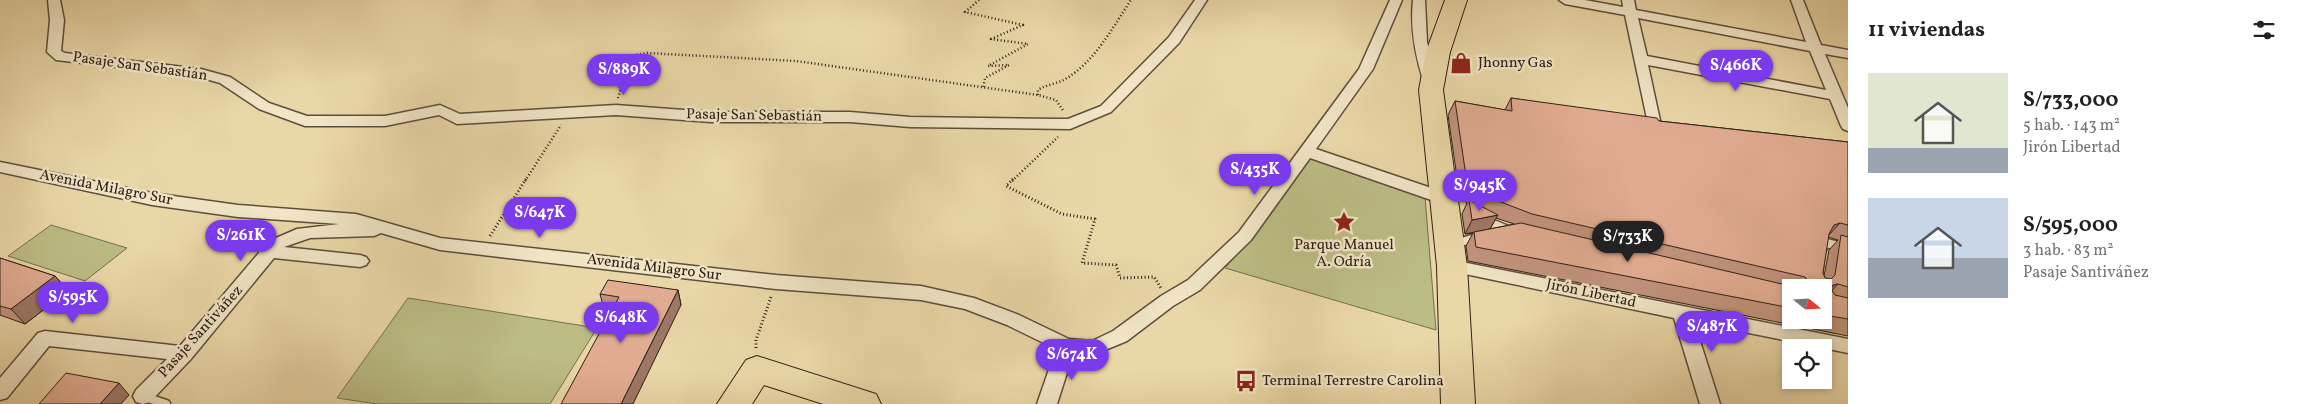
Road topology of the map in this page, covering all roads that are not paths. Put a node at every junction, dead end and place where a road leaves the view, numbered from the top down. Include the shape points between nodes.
1 (54, 0) edge
2 (1201, 0) edge
3 (1396, 0) edge
4 (1419, 0) edge
5 (1456, 0) edge
6 (1565, 0) edge
7 (1797, 0) edge
8 (1629, 6) edge
9 (1814, 48) junction
10 (1848, 54) edge
11 (1640, 59) junction
12 (1432, 86) junction
13 (1837, 96) junction
14 (1848, 126) edge
15 (1675, 132) edge
16 (1306, 151) junction
17 (0, 167) edge
18 (1445, 194) junction
19 (1477, 217) edge
20 (389, 230) junction
21 (1513, 232) junction
22 (1494, 234) edge
23 (1522, 234) edge
24 (1485, 236) edge
25 (1848, 248) edge
26 (271, 252) junction
27 (1451, 256) junction
28 (1820, 258) edge
29 (360, 261) dead end
30 (1682, 313) junction
31 (1066, 346) junction
32 (1848, 346) edge
33 (184, 354) junction
34 (0, 392) edge
35 (143, 396) joint
36 (166, 404) edge
37 (734, 404) edge
38 (864, 404) edge
39 (1047, 404) edge
40 (1458, 404) edge
41 (1710, 404) edge

1 - 2 street, Pasaje San Sebastián via 57,20 54,52 61,56 206,74 225,80 264,106 305,121 385,121 440,110 458,119 616,110 711,117 850,117 910,122 1065,124 1106,109 1174,40
3 - 16 street via 1366,68
4 - 12 street via 1419,46
5 - 12 highway via 1438,52
6 - 8 street
7 - 9 street
8 - 9 street
8 - 11 street
9 - 10 street
9 - 13 street
11 - 13 street
11 - 15 street via 1655,130
12 - 18 highway
13 - 14 street
16 - 18 street
16 - 31 street via 1244,236 1194,285 1120,336 1093,348
17 - 20 street, Avenida Milagro Sur via 152,199 238,211 356,220
18 - 27 highway
19 - 21 lane
20 - 26 street, Pasaje Santiváñez via 292,235
20 - 31 street, Avenida Milagro Sur via 440,244 481,249 776,282 921,293 968,303 1013,320
21 - 22 lane
21 - 23 lane
24 - 27 lane
25 - 28 lane via 1826,243
26 - 29 street
26 - 33 street, Pasaje Santiváñez
27 - 30 street, Jirón Libertad
27 - 40 highway
30 - 32 street, Jirón Libertad
30 - 41 street
31 - 39 street
33 - 34 street via 45,338
33 - 35 street, Pasaje Santiváñez
35 - 36 lane, Pasaje Santiváñez
37 - 38 highway via 756,370

